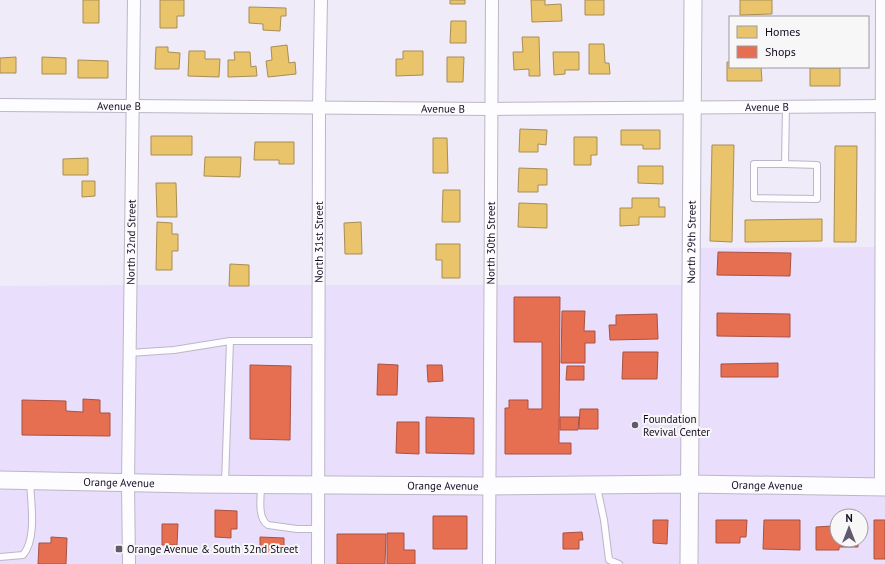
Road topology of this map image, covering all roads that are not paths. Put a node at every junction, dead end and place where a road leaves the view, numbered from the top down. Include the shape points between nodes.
1 (134, 0) edge
2 (321, 0) edge
3 (492, 0) edge
4 (693, 0) edge
5 (882, 0) edge
6 (0, 105) edge
7 (883, 106) edge
8 (132, 107) junction
9 (319, 107) junction
10 (692, 107) junction
11 (786, 107) junction
12 (490, 109) junction
13 (785, 164) junction
14 (319, 340) junction
15 (230, 341) junction
16 (883, 341) edge
17 (129, 353) junction
18 (0, 480) edge
19 (30, 481) junction
20 (128, 483) junction
21 (225, 484) junction
22 (261, 484) junction
23 (318, 484) junction
24 (689, 484) junction
25 (596, 485) junction
26 (489, 486) junction
27 (883, 486) edge
28 (318, 529) junction
29 (2, 557) edge
30 (4, 564) edge
31 (129, 564) edge
32 (318, 564) edge
33 (489, 564) edge
34 (619, 564) edge
35 (689, 564) edge

1 - 8 street, North 32nd Street
2 - 9 street, North 31st Street
3 - 12 street, North 30th Street
4 - 10 main road, North 29th Street
5 - 7 street
6 - 8 street, Avenue B
7 - 11 street, Avenue B
7 - 16 street
8 - 9 street, Avenue B
8 - 17 street, North 32nd Street
9 - 12 street, Avenue B
9 - 14 street, North 31st Street
10 - 11 street, Avenue B
10 - 12 street, Avenue B
10 - 24 main road, North 29th Street
11 - 13 lane
12 - 26 street, North 30th Street
13 - 13 lane via 754,164 754,198 817,200 817,165
14 - 15 lane
14 - 23 street, North 31st Street
15 - 17 lane via 174,350
15 - 21 lane
16 - 27 street
17 - 20 street, North 32nd Street
18 - 19 main road, Orange Avenue
19 - 20 main road, Orange Avenue
19 - 29 lane via 32,523 28,549 23,555
20 - 21 main road, Orange Avenue
20 - 31 street, North 32nd Street
21 - 22 main road, Orange Avenue
22 - 23 main road, Orange Avenue
22 - 28 lane via 262,517 265,523 296,529
23 - 26 main road, Orange Avenue
23 - 28 street, North 31st Street
24 - 25 main road, Orange Avenue
24 - 27 main road, Orange Avenue
24 - 35 main road, North 29th Street
25 - 26 main road, Orange Avenue
25 - 34 lane via 609,560
26 - 33 street, North 30th Street
28 - 32 street, North 31st Street
29 - 30 lane

